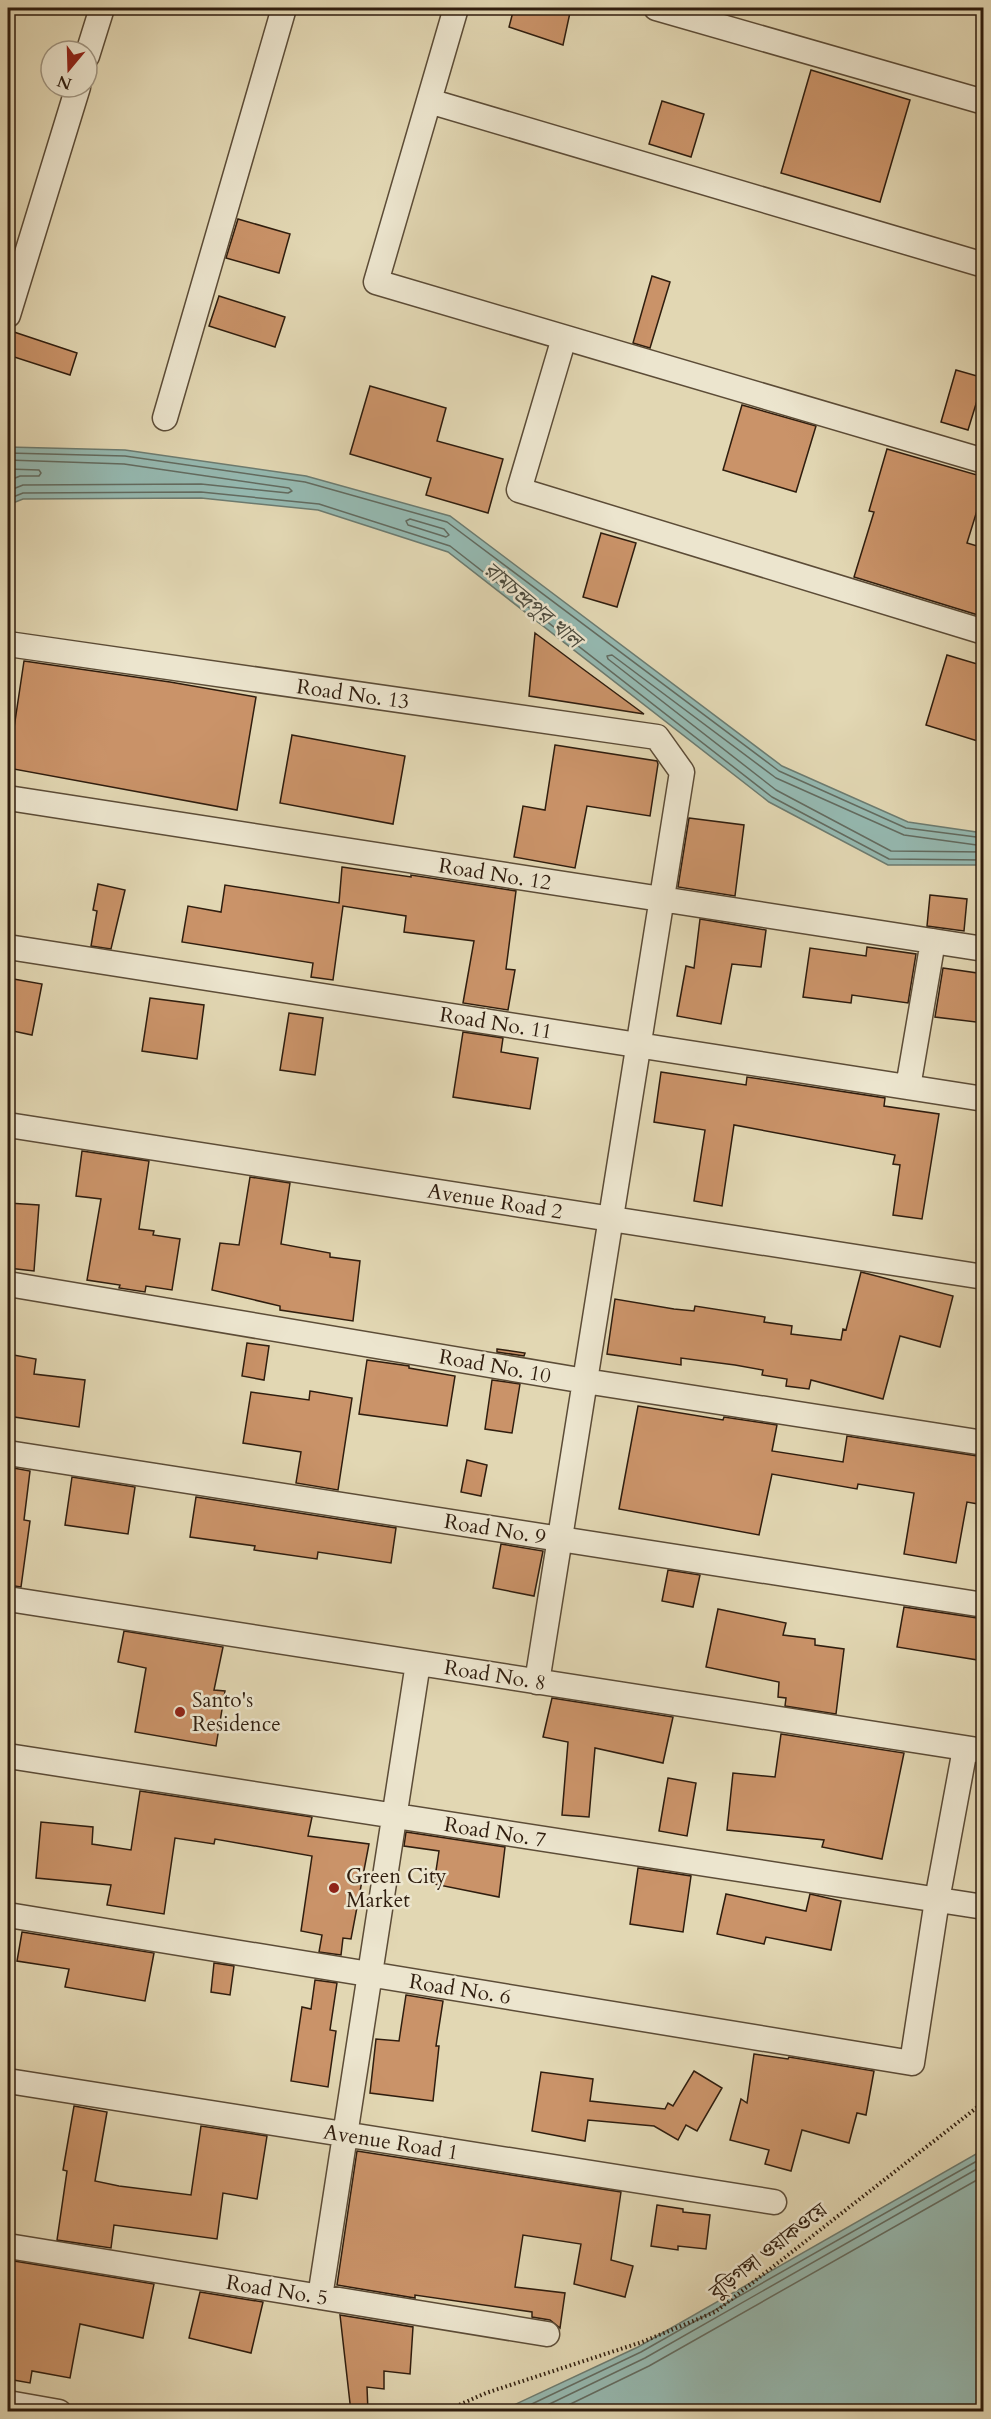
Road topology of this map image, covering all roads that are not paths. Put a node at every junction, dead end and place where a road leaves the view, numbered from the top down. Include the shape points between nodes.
1 (102, 8) edge
2 (284, 8) edge
3 (456, 8) edge
4 (656, 8) edge
5 (92, 39) edge
6 (74, 99) edge
7 (429, 100) junction
8 (984, 102) edge
9 (984, 265) edge
10 (8, 315) edge
11 (564, 338) junction
12 (165, 418) dead end
13 (984, 461) edge
14 (984, 632) edge
15 (8, 644) edge
16 (8, 798) edge
17 (661, 899) junction
18 (933, 941) junction
19 (8, 947) edge
20 (984, 949) edge
21 (638, 1045) junction
22 (908, 1087) junction
23 (984, 1099) edge
24 (8, 1125) edge
25 (611, 1219) junction
26 (984, 1277) edge
27 (8, 1284) edge
28 (585, 1381) junction
29 (984, 1443) edge
30 (8, 1452) edge
31 (560, 1539) junction
32 (8, 1599) edge
33 (984, 1605) edge
34 (418, 1663) junction
35 (537, 1682) junction
36 (974, 1750) edge
37 (8, 1756) edge
38 (394, 1816) junction
39 (937, 1900) junction
40 (984, 1906) edge
41 (8, 1916) edge
42 (369, 1975) junction
43 (8, 2081) edge
44 (345, 2134) junction
45 (774, 2202) dead end
46 (8, 2246) edge
47 (320, 2297) junction
48 (547, 2334) dead end
49 (8, 2403) edge
50 (59, 2412) edge

1 - 5 street
2 - 12 street
3 - 7 street
4 - 8 street
6 - 10 street
7 - 9 street
7 - 11 street via 376,282
11 - 13 street
11 - 14 street via 519,490
15 - 17 street, Road No. 13 via 657,737 682,772
16 - 17 street, Road No. 12
17 - 18 street, Road No. 12
17 - 21 street
18 - 20 street, Road No. 12
18 - 22 street
19 - 21 street, Road No. 11
21 - 22 street, Road No. 11
21 - 25 street
22 - 23 street, Road No. 11
24 - 25 street, Avenue Road 2
25 - 26 street, Avenue Road 2
25 - 28 street
27 - 28 street, Road No. 10
28 - 29 street, Road No. 10
28 - 31 street
30 - 31 street, Road No. 9
31 - 33 street, Road No. 9
31 - 35 street
32 - 34 street, Road No. 8
34 - 35 street, Road No. 8
34 - 38 street
35 - 36 street, Road No. 8
36 - 39 street
37 - 38 street, Road No. 7
38 - 39 street, Road No. 7
38 - 42 street
39 - 40 street, Road No. 7
39 - 42 street, Road No. 6 via 912,2063
41 - 42 street, Road No. 6
42 - 44 street
43 - 44 street, Avenue Road 1
44 - 45 street, Avenue Road 1
44 - 47 street
46 - 47 street, Road No. 5
47 - 48 street, Road No. 5
49 - 50 street

